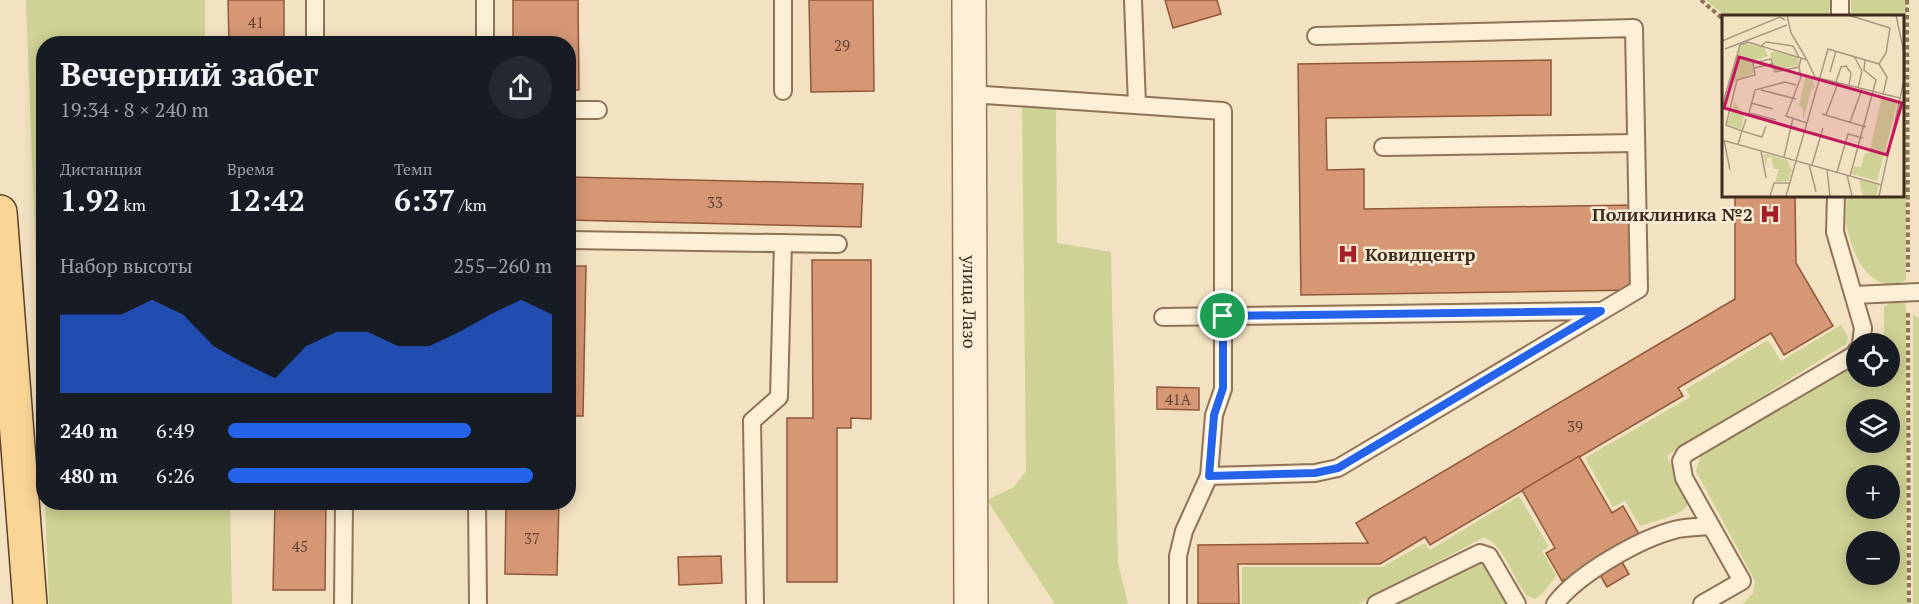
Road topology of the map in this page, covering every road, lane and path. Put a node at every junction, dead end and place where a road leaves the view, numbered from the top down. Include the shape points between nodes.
1 (315, 0) edge
2 (485, 0) edge
3 (783, 0) edge
4 (969, 0) edge
5 (1133, 0) edge
6 (1701, 0) edge
7 (1722, 18) edge
8 (315, 36) edge
9 (485, 36) edge
10 (1316, 36) dead end
11 (783, 91) dead end
12 (970, 94) junction
13 (1137, 105) junction
14 (576, 110) edge
15 (598, 110) dead end
16 (1636, 143) junction
17 (1383, 147) dead end
18 (1836, 196) edge
19 (0, 212) edge
20 (576, 240) edge
21 (783, 243) junction
22 (838, 244) dead end
23 (1919, 291) edge
24 (1854, 295) junction
25 (1601, 311) junction
26 (1223, 316) junction
27 (1163, 317) dead end
28 (1862, 333) edge
29 (1846, 360) edge
30 (1209, 476) junction
31 (344, 510) edge
32 (477, 510) edge
33 (1711, 526) junction
34 (30, 604) edge
35 (343, 604) edge
36 (478, 604) edge
37 (755, 604) edge
38 (971, 604) edge
39 (1178, 604) edge
40 (1376, 604) edge
41 (1517, 604) edge
42 (1554, 604) edge
43 (1701, 604) edge

1 - 8 lane
2 - 9 lane
3 - 11 lane
4 - 12 street, улица Лазо
5 - 13 lane
6 - 7 path
10 - 16 lane via 1634,28
12 - 13 lane
12 - 38 street, улица Лазо
13 - 26 lane via 1223,111
14 - 15 lane
16 - 17 lane
16 - 25 lane via 1639,289
18 - 24 lane via 1835,232
19 - 34 main road
20 - 21 lane
21 - 22 lane
21 - 37 lane via 779,397 753,421
23 - 24 lane
24 - 28 lane
25 - 26 lane
25 - 30 lane via 1338,468 1315,473
26 - 27 lane
26 - 30 lane via 1223,388 1214,415
29 - 33 lane via 1685,454 1682,471
30 - 39 lane via 1184,531
31 - 35 lane
32 - 36 lane
33 - 42 lane via 1679,529 1642,543 1570,585
33 - 43 lane via 1742,581
40 - 41 lane via 1480,553 1489,556

